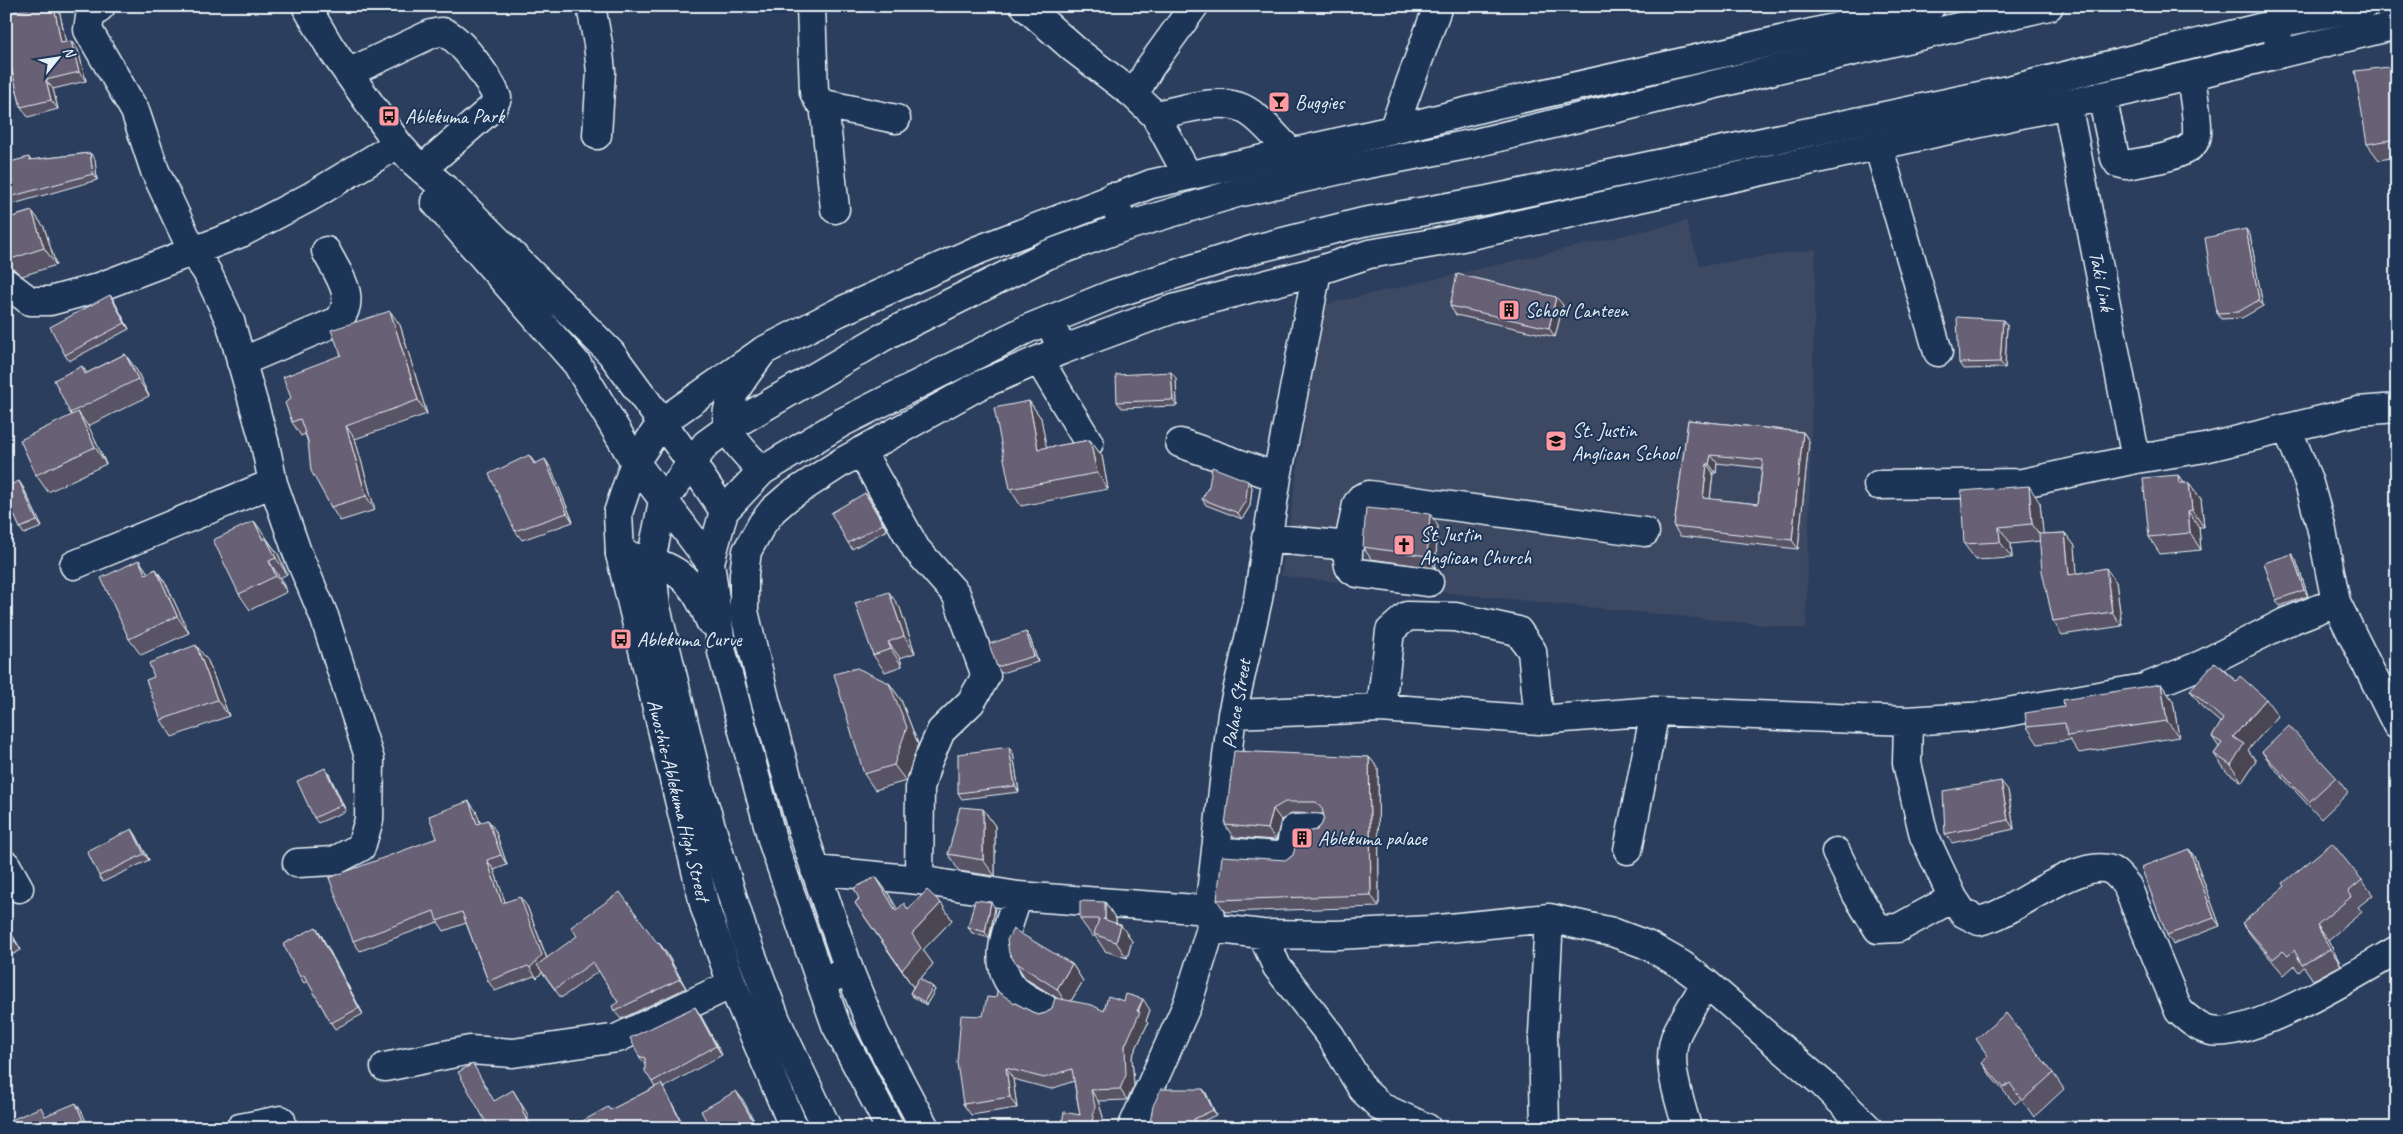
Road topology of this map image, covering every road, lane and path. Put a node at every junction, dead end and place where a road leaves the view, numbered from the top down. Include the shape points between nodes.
1 (100, 6) edge
2 (306, 6) edge
3 (590, 6) edge
4 (811, 6) edge
5 (1025, 6) edge
6 (1194, 6) edge
7 (1438, 6) edge
8 (1931, 6) edge
9 (2049, 6) edge
10 (2363, 6) edge
11 (1829, 18) edge
12 (2275, 24) junction
13 (2397, 25) edge
14 (2281, 53) junction
15 (348, 74) junction
16 (2191, 76) junction
17 (1134, 95) junction
18 (2102, 96) junction
19 (2067, 103) junction
20 (824, 104) junction
21 (1155, 115) junction
22 (896, 119) dead end
23 (1393, 130) junction
24 (597, 135) dead end
25 (1878, 145) junction
26 (1291, 152) junction
27 (411, 159) junction
28 (1187, 174) junction
29 (1112, 197) junction
30 (834, 209) dead end
31 (1124, 227) junction
32 (192, 250) junction
33 (326, 251) dead end
34 (1317, 270) junction
35 (6, 284) edge
36 (1049, 320) junction
37 (763, 351) junction
38 (1938, 352) dead end
39 (1051, 355) junction
40 (241, 362) junction
41 (2397, 408) edge
42 (662, 422) junction
43 (728, 428) junction
44 (2287, 428) junction
45 (1089, 443) edge
46 (1180, 443) dead end
47 (861, 450) junction
48 (2136, 458) junction
49 (635, 462) junction
50 (691, 462) junction
51 (762, 471) junction
52 (1277, 477) junction
53 (273, 483) junction
54 (1878, 485) dead end
55 (663, 500) junction
56 (724, 511) junction
57 (1645, 532) dead end
58 (1266, 538) junction
59 (1349, 546) junction
60 (620, 554) junction
61 (651, 561) junction
62 (710, 562) junction
63 (74, 565) dead end
64 (1429, 582) dead end
65 (2336, 602) junction
66 (722, 652) junction
67 (1381, 708) junction
68 (1655, 712) junction
69 (1232, 714) junction
70 (1539, 720) junction
71 (1908, 721) junction
72 (2397, 725) edge
73 (1317, 828) edge
74 (1216, 849) junction
75 (1628, 850) dead end
76 (1836, 852) dead end
77 (297, 863) dead end
78 (815, 870) junction
79 (919, 880) junction
80 (1018, 896) junction
81 (1953, 898) junction
82 (1549, 918) junction
83 (1210, 919) junction
84 (1262, 934) junction
85 (2397, 950) edge
86 (849, 970) junction
87 (821, 983) junction
88 (1706, 983) junction
89 (732, 984) junction
90 (1047, 1010) edge
91 (385, 1067) dead end
92 (1380, 1118) edge
93 (280, 1120) dead end
94 (240, 1128) edge
95 (794, 1128) edge
96 (827, 1128) edge
97 (890, 1128) edge
98 (925, 1128) edge
99 (1132, 1128) edge
100 (1427, 1128) edge
101 (1545, 1128) edge
102 (1687, 1128) edge
103 (1868, 1128) edge

1 - 32 street via 90,17 88,30 135,111 154,171
2 - 15 street
3 - 24 street via 600,72
4 - 20 street via 814,92
5 - 17 street
6 - 17 street
7 - 23 street
8 - 11 street, Awoshie-Ablekuma High Street
9 - 31 street via 1471,144 1238,193
10 - 12 street
11 - 23 street, Awoshie-Ablekuma High Street
12 - 14 street
12 - 36 street via 2008,90 1488,200 1363,222 1255,249 1113,294
13 - 14 street
14 - 16 street
15 - 27 street
15 - 27 street via 431,34 442,32 454,38 493,86 497,98 492,108
16 - 18 street
16 - 18 street via 2197,135 2191,146 2179,154 2126,165 2118,163
17 - 21 street
18 - 19 street
19 - 25 street
19 - 48 street, Taki Link
20 - 22 street
20 - 30 street
21 - 26 street via 1225,103 1242,108 1262,122
21 - 28 street
23 - 26 street, Awoshie-Ablekuma High Street
25 - 34 street via 1439,242 1369,254
25 - 38 street
26 - 28 street, Awoshie-Ablekuma High Street
27 - 32 street via 310,197 241,232
27 - 42 street via 450,193 611,353
27 - 49 street via 426,192 577,364
28 - 29 street, Awoshie-Ablekuma High Street
29 - 31 street
29 - 37 street, Awoshie-Ablekuma High Street via 943,266
31 - 43 street via 1047,255 890,333
32 - 35 street via 94,289 50,301 30,300
32 - 40 street via 207,272 230,321
33 - 40 street via 348,296 346,312 338,322
34 - 39 street via 1173,309
34 - 52 street, Palace Street
36 - 39 street
36 - 51 street via 841,423
37 - 42 street, Awoshie-Ablekuma High Street
37 - 43 street via 730,400 726,413
39 - 45 street
39 - 47 street via 978,386
40 - 53 street
41 - 44 street via 2358,411
42 - 49 street, Awoshie-Ablekuma High Street
42 - 50 street
43 - 50 street via 706,444
43 - 51 street
44 - 48 street via 2205,448
44 - 65 street via 2308,480 2321,526
46 - 52 street
47 - 78 street via 780,503 762,524 747,551 744,574 744,611
47 - 79 street via 916,549 956,594 986,676 971,702 941,731 926,763 920,788
48 - 54 street via 2023,484
49 - 55 street
49 - 60 street, Awoshie-Ablekuma High Street via 618,513
50 - 55 street
50 - 56 street
51 - 56 street
52 - 58 street, Palace Street
53 - 63 street
53 - 77 street via 324,616 370,760 369,820 361,847 334,862
55 - 61 street, Awoshie-Ablekuma High Street
55 - 62 street
56 - 62 street
57 - 59 street via 1369,495 1361,498 1358,504
58 - 59 street
58 - 69 street, Palace Street via 1258,599
59 - 64 street via 1348,562 1357,573
60 - 61 street
60 - 89 street, Awoshie-Ablekuma High Street via 705,908
61 - 66 street via 682,575 694,587
61 - 96 street, Awoshie-Ablekuma High Street via 656,607 700,790 744,935 776,1020
62 - 66 street
65 - 71 street via 2144,688 1985,716
65 - 72 street
66 - 87 street via 773,843
67 - 69 street
67 - 70 street
67 - 70 street via 1390,631 1408,616 1455,617 1518,631 1532,652
68 - 70 street
68 - 71 street
68 - 75 street
69 - 74 street, Palace Street
71 - 81 street via 1907,762 1912,793 1924,836
73 - 74 street via 1294,829 1289,857
74 - 83 street, Palace Street
76 - 81 street via 1878,928 1898,928
78 - 79 street
78 - 86 street
79 - 80 street
80 - 83 street
80 - 90 street via 1002,946 1004,969 1012,986
81 - 85 street via 1963,913 1979,921 2079,872 2113,870 2127,886 2179,1011 2193,1023 2211,1031 2234,1032 2256,1023 2332,989
82 - 84 street via 1356,934
82 - 88 street via 1612,932 1647,945
82 - 101 street via 1543,1034
83 - 84 street
83 - 99 street, Palace Street via 1187,1004
84 - 92 street via 1277,967 1330,1035
86 - 87 street
86 - 98 street via 875,1034
87 - 97 street via 836,1025
88 - 102 street via 1676,1034 1673,1048 1673,1068
88 - 103 street via 1822,1082
89 - 91 street via 618,1038 513,1054 470,1050
89 - 95 street, Awoshie-Ablekuma High Street
92 - 100 street
93 - 94 street

